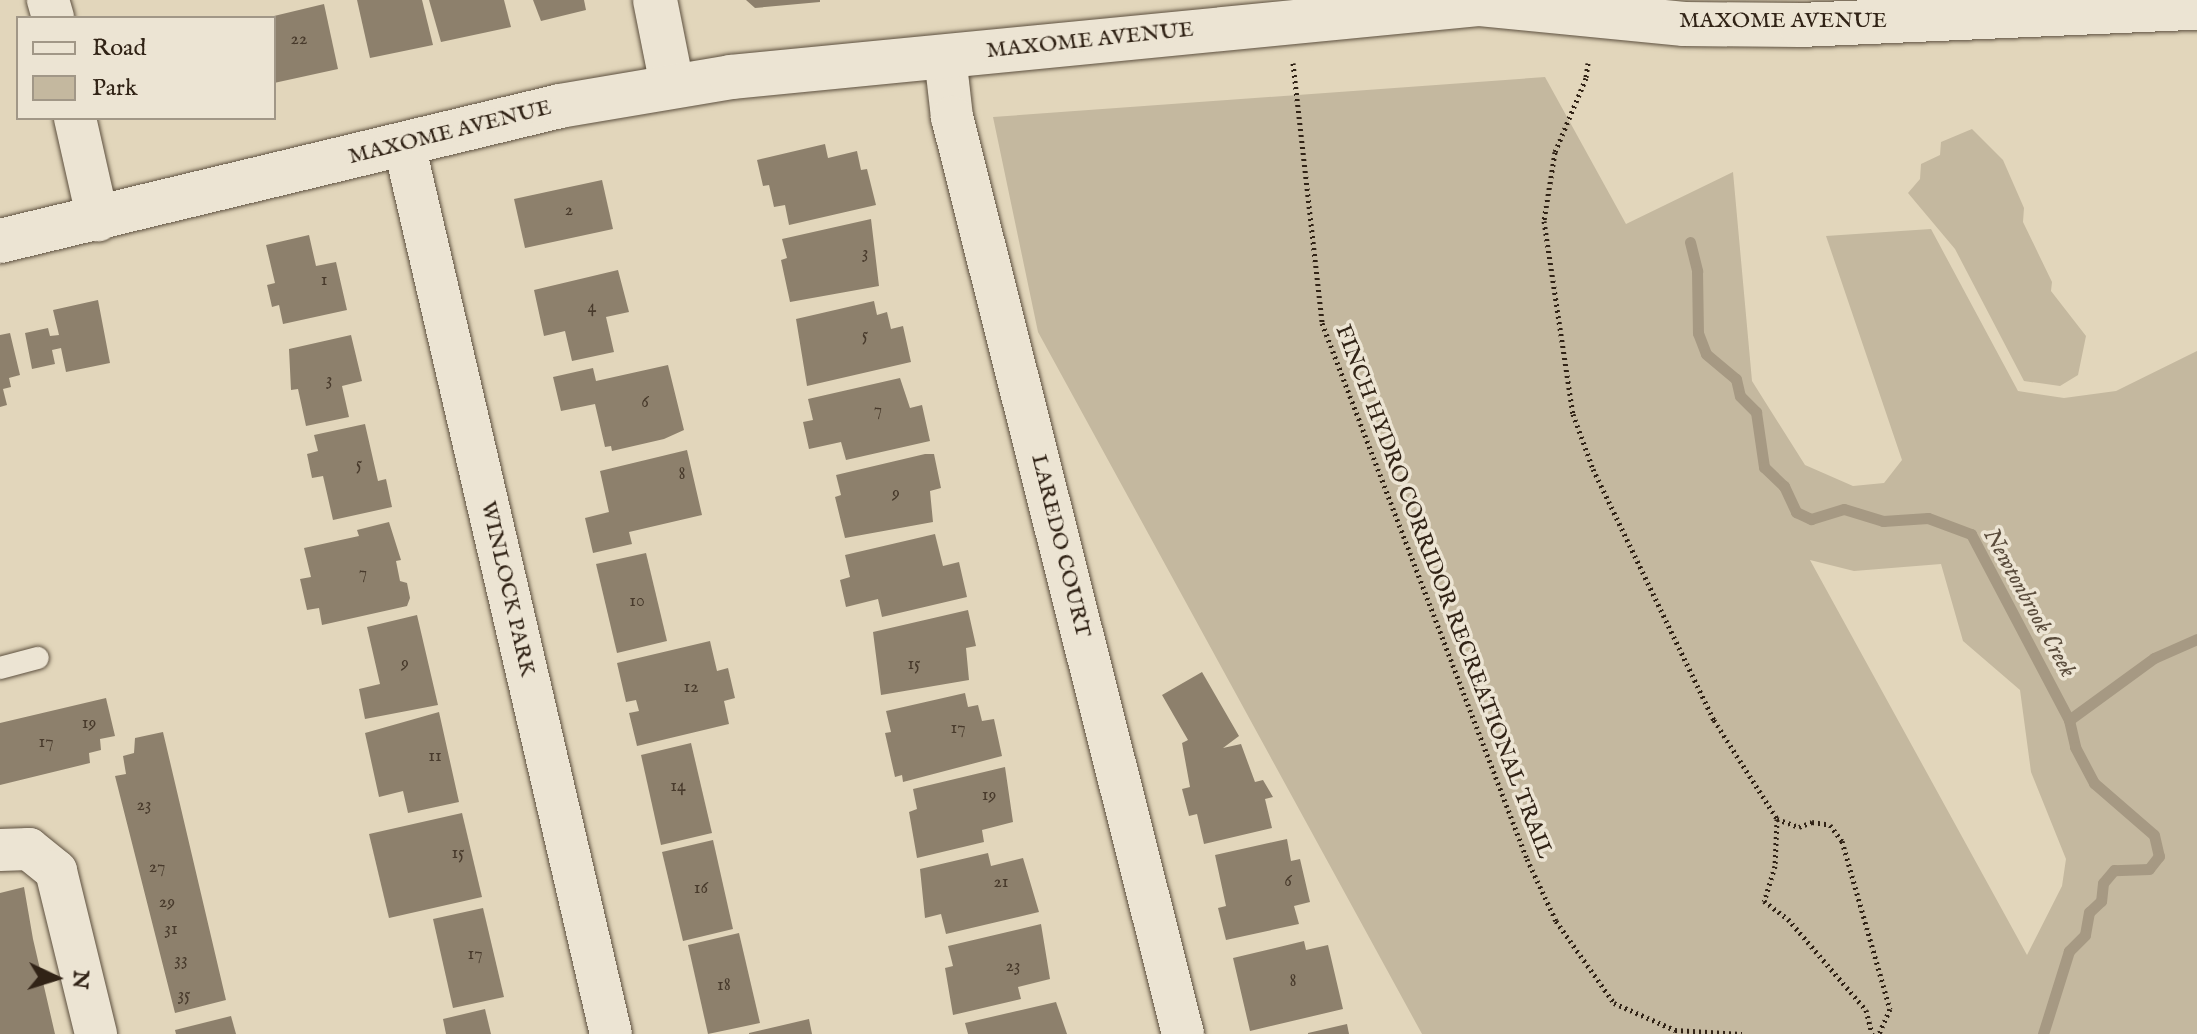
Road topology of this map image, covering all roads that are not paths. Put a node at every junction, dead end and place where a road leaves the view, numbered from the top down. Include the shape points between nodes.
1 (655, 0) edge
2 (2197, 8) edge
3 (945, 56) junction
4 (672, 85) junction
5 (75, 120) edge
6 (404, 144) junction
7 (98, 220) junction
8 (0, 241) edge
9 (38, 658) dead end
10 (0, 668) edge
11 (0, 850) edge
12 (96, 1034) edge
13 (611, 1034) edge
14 (1183, 1034) edge

1 - 4 street
2 - 3 street, MAXOME AVENUE via 1800,25 1684,24 1480,4
3 - 4 street, MAXOME AVENUE
3 - 14 street, LAREDO COURT via 952,117
4 - 6 street, MAXOME AVENUE
5 - 7 street
6 - 7 street, MAXOME AVENUE
6 - 13 street, WINLOCK PARK
7 - 8 street, MAXOME AVENUE
9 - 10 lane
11 - 12 street via 29,849 56,871

